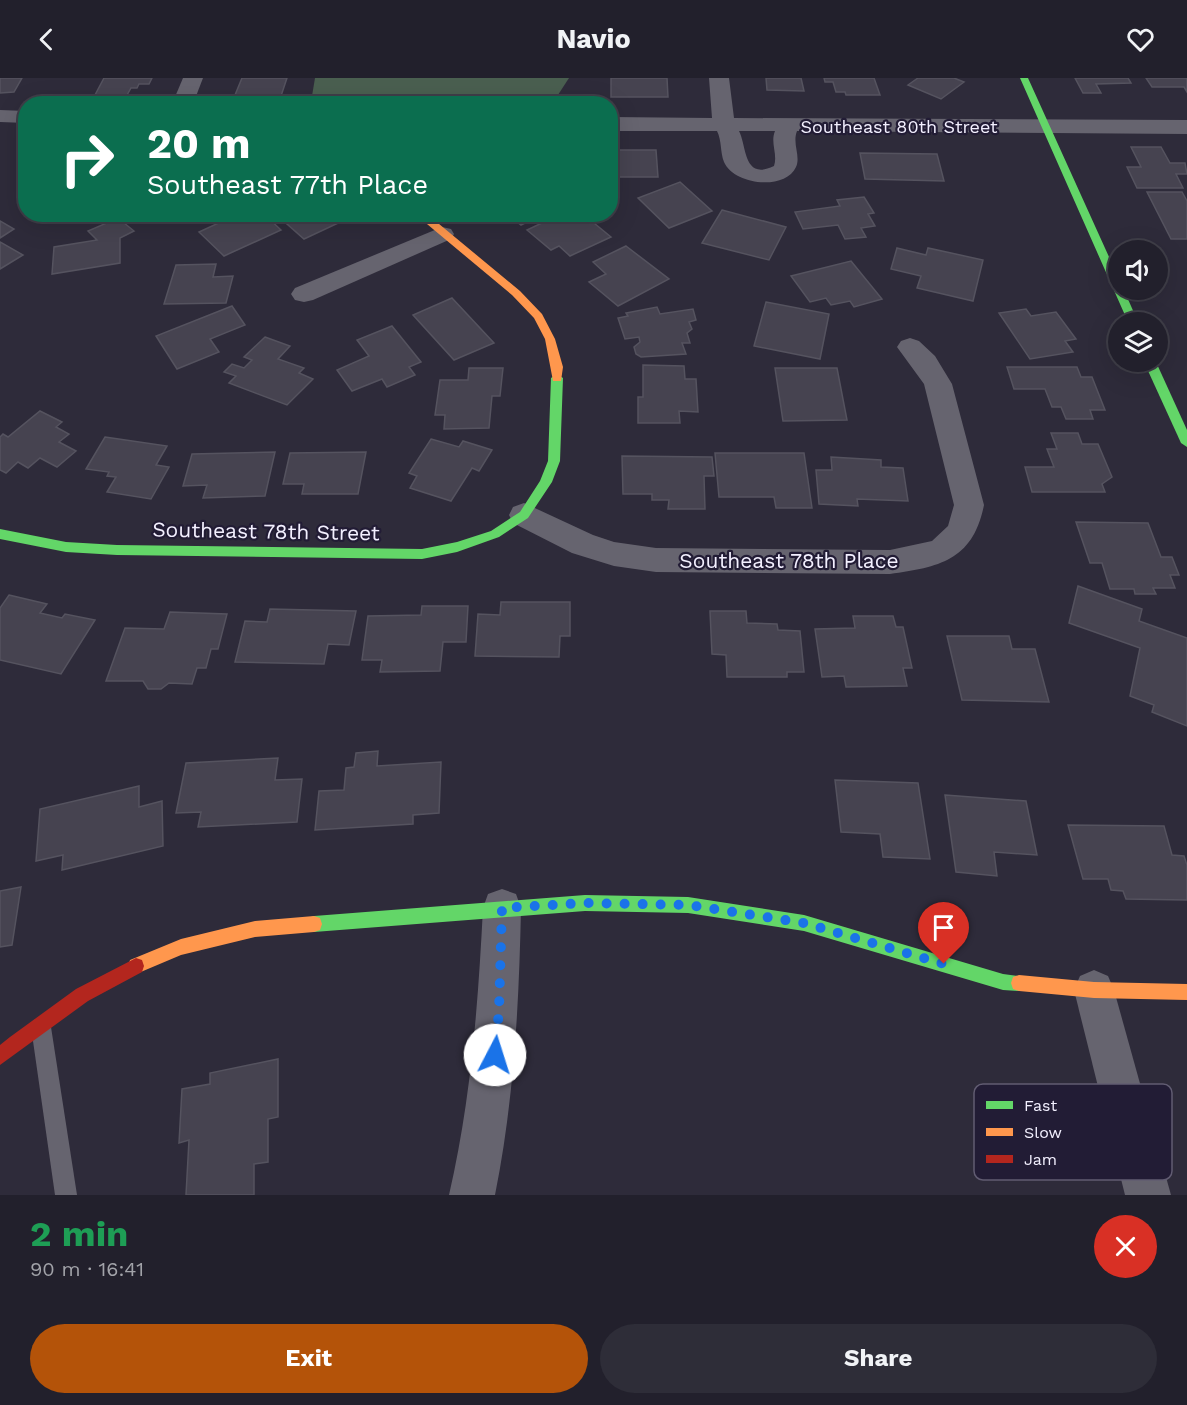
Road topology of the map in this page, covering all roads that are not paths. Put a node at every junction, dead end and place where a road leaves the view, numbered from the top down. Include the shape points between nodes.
1 (193, 78) edge
2 (719, 78) edge
3 (1024, 78) edge
4 (185, 96) edge
5 (0, 116) edge
6 (18, 117) edge
7 (618, 124) edge
8 (724, 125) junction
9 (789, 125) junction
10 (1045, 127) junction
11 (1187, 127) edge
12 (429, 222) edge
13 (442, 234) junction
14 (304, 294) dead end
15 (1128, 312) edge
16 (910, 347) dead end
17 (1155, 372) edge
18 (1187, 443) edge
19 (524, 515) junction
20 (0, 534) edge
21 (502, 908) junction
22 (1094, 990) junction
23 (1187, 992) edge
24 (41, 1023) junction
25 (0, 1056) edge
26 (1119, 1084) edge
27 (1144, 1180) edge
28 (66, 1195) edge
29 (472, 1195) edge
30 (1148, 1195) edge

1 - 4 street
2 - 8 street
3 - 10 street
5 - 6 street
7 - 8 street, Southeast 80th Street
8 - 9 street, Southeast 80th Street
8 - 9 street via 731,137 735,162 752,174 765,175 784,169 787,161 783,139
9 - 10 street, Southeast 80th Street
10 - 11 street, Southeast 80th Street
10 - 15 street
12 - 13 street
13 - 14 street
13 - 19 street via 516,293 538,316 550,339 557,367 554,461 546,482
16 - 19 street, Southeast 78th Place via 938,384 969,506 959,538 945,549 921,558 890,562 656,560 614,554 583,544
17 - 18 street
19 - 20 street, Southeast 78th Street via 495,534 457,548 422,554 117,550 66,547
21 - 22 street via 585,903 688,905 804,923 1003,982
21 - 24 street via 255,929 181,947 112,977
21 - 29 street via 493,1078 485,1144
22 - 23 street
22 - 26 street
24 - 25 street
24 - 28 lane
27 - 30 street

